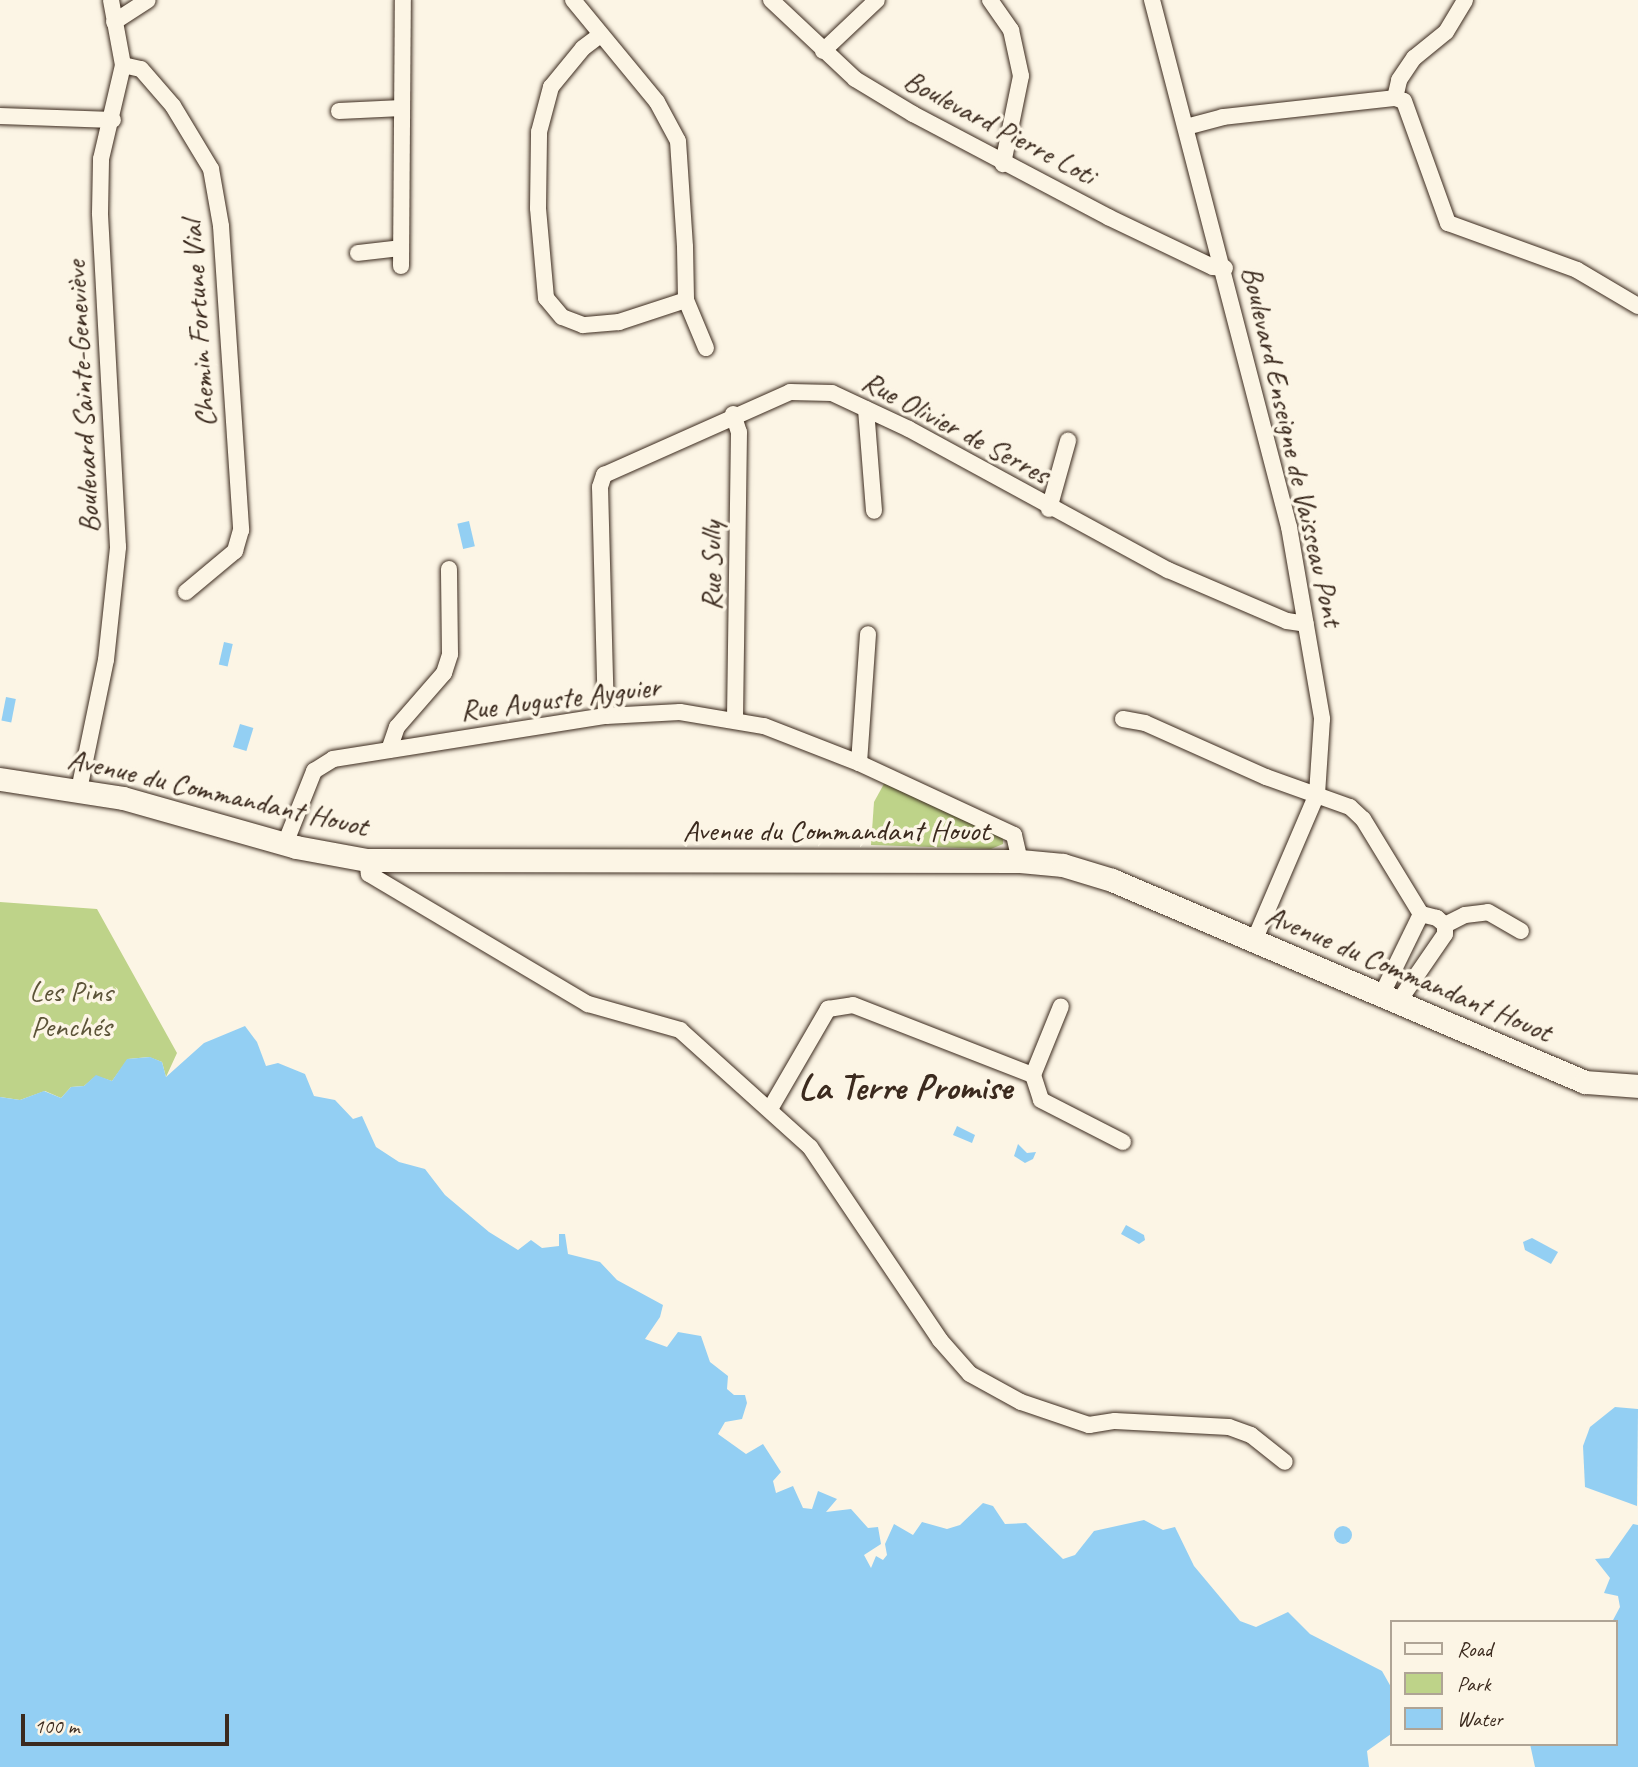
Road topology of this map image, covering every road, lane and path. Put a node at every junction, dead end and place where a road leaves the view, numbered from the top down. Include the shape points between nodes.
1 (111, 0) edge
2 (148, 0) edge
3 (403, 0) edge
4 (573, 0) edge
5 (771, 0) edge
6 (877, 0) edge
7 (1152, 0) edge
8 (1465, 0) edge
9 (993, 2) edge
10 (114, 22) junction
11 (600, 35) junction
12 (823, 51) junction
13 (122, 65) junction
14 (1395, 98) junction
15 (402, 108) junction
16 (340, 111) dead end
17 (0, 116) edge
18 (113, 120) junction
19 (1186, 127) junction
20 (1003, 164) junction
21 (401, 248) junction
22 (358, 253) dead end
23 (401, 266) dead end
24 (1225, 268) junction
25 (686, 300) junction
26 (1638, 306) edge
27 (706, 348) dead end
28 (866, 409) junction
29 (733, 414) junction
30 (1068, 440) dead end
31 (1049, 509) junction
32 (874, 511) dead end
33 (449, 569) dead end
34 (186, 592) dead end
35 (1306, 624) junction
36 (868, 634) dead end
37 (606, 716) junction
38 (735, 719) junction
39 (1123, 719) dead end
40 (389, 750) junction
41 (859, 763) junction
42 (0, 779) edge
43 (79, 790) junction
44 (1317, 794) junction
45 (285, 844) junction
46 (367, 860) junction
47 (1020, 861) junction
48 (1421, 914) junction
49 (1445, 925) junction
50 (1521, 932) dead end
51 (1254, 941) junction
52 (1390, 997) junction
53 (1061, 1006) dead end
54 (1033, 1075) junction
55 (1638, 1086) edge
56 (770, 1109) junction
57 (1124, 1142) dead end
58 (1285, 1462) dead end

1 - 10 street, Boulevard Sainte-Geneviève
2 - 10 street
3 - 15 street
4 - 11 street
5 - 12 street, Boulevard Pierre Loti
6 - 12 street
7 - 19 street, Boulevard Enseigne de Vaisseau Pont
8 - 14 street via 1446,32 1414,58 1399,80
9 - 20 street via 1012,30 1021,76
10 - 13 street, Boulevard Sainte-Geneviève
11 - 25 street via 657,102 678,141
11 - 25 street via 551,87 539,132 538,208 546,298 562,317 583,326 620,322
12 - 20 street, Boulevard Pierre Loti via 855,79
13 - 18 street, Boulevard Sainte-Geneviève
13 - 34 street, Chemin Fortune Vial via 141,69 173,106 211,169 222,226 241,530 235,551
14 - 19 street via 1223,117
14 - 26 street via 1404,101 1448,223 1577,271
15 - 16 street
15 - 21 street
17 - 18 street
18 - 43 street, Boulevard Sainte-Geneviève via 101,159 99,202 118,547 106,660
19 - 24 street, Boulevard Enseigne de Vaisseau Pont
20 - 24 street, Boulevard Pierre Loti via 1170,247
21 - 22 street
21 - 23 street
24 - 35 street, Boulevard Enseigne de Vaisseau Pont via 1289,527
25 - 27 street
28 - 29 street, Rue Olivier de Serres via 832,393 812,390 790,393
28 - 31 street, Rue Olivier de Serres
28 - 32 street
29 - 37 street, Rue Olivier de Serres via 604,475 600,488
29 - 38 street, Rue Sully via 739,445
30 - 31 street
31 - 35 street, Rue Olivier de Serres via 1168,570 1287,621
33 - 40 street via 450,654 443,673 397,727
35 - 44 street, Boulevard Enseigne de Vaisseau Pont via 1324,743
36 - 41 street
37 - 38 street, Rue Auguste Ayguier via 680,712
37 - 40 street, Rue Auguste Ayguier
38 - 41 street, Rue Auguste Ayguier via 799,737
39 - 44 street via 1145,723 1266,777
40 - 45 street, Rue Auguste Ayguier via 333,758 314,771
41 - 47 street, Rue Auguste Ayguier via 1014,835
42 - 43 main road, Avenue du Commandant Houot
43 - 45 main road, Avenue du Commandant Houot via 175,810
44 - 48 street via 1357,811
44 - 51 street, Boulevard Enseigne de Vaisseau Pont
45 - 46 main road, Avenue du Commandant Houot
46 - 47 main road, Avenue du Commandant Houot
46 - 56 street via 369,874 588,1004 680,1030
47 - 51 main road, Avenue du Commandant Houot via 1063,865 1103,877
48 - 49 street
48 - 52 street
49 - 50 street via 1465,915 1488,912
49 - 52 street via 1442,943
51 - 52 main road, Avenue du Commandant Houot
52 - 55 main road, Avenue du Commandant Houot via 1584,1082
53 - 54 street
54 - 56 street via 853,1005 828,1009
54 - 57 street via 1041,1100
56 - 58 street via 810,1147 940,1340 970,1374 1021,1402 1088,1425 1115,1421 1229,1427 1251,1435

